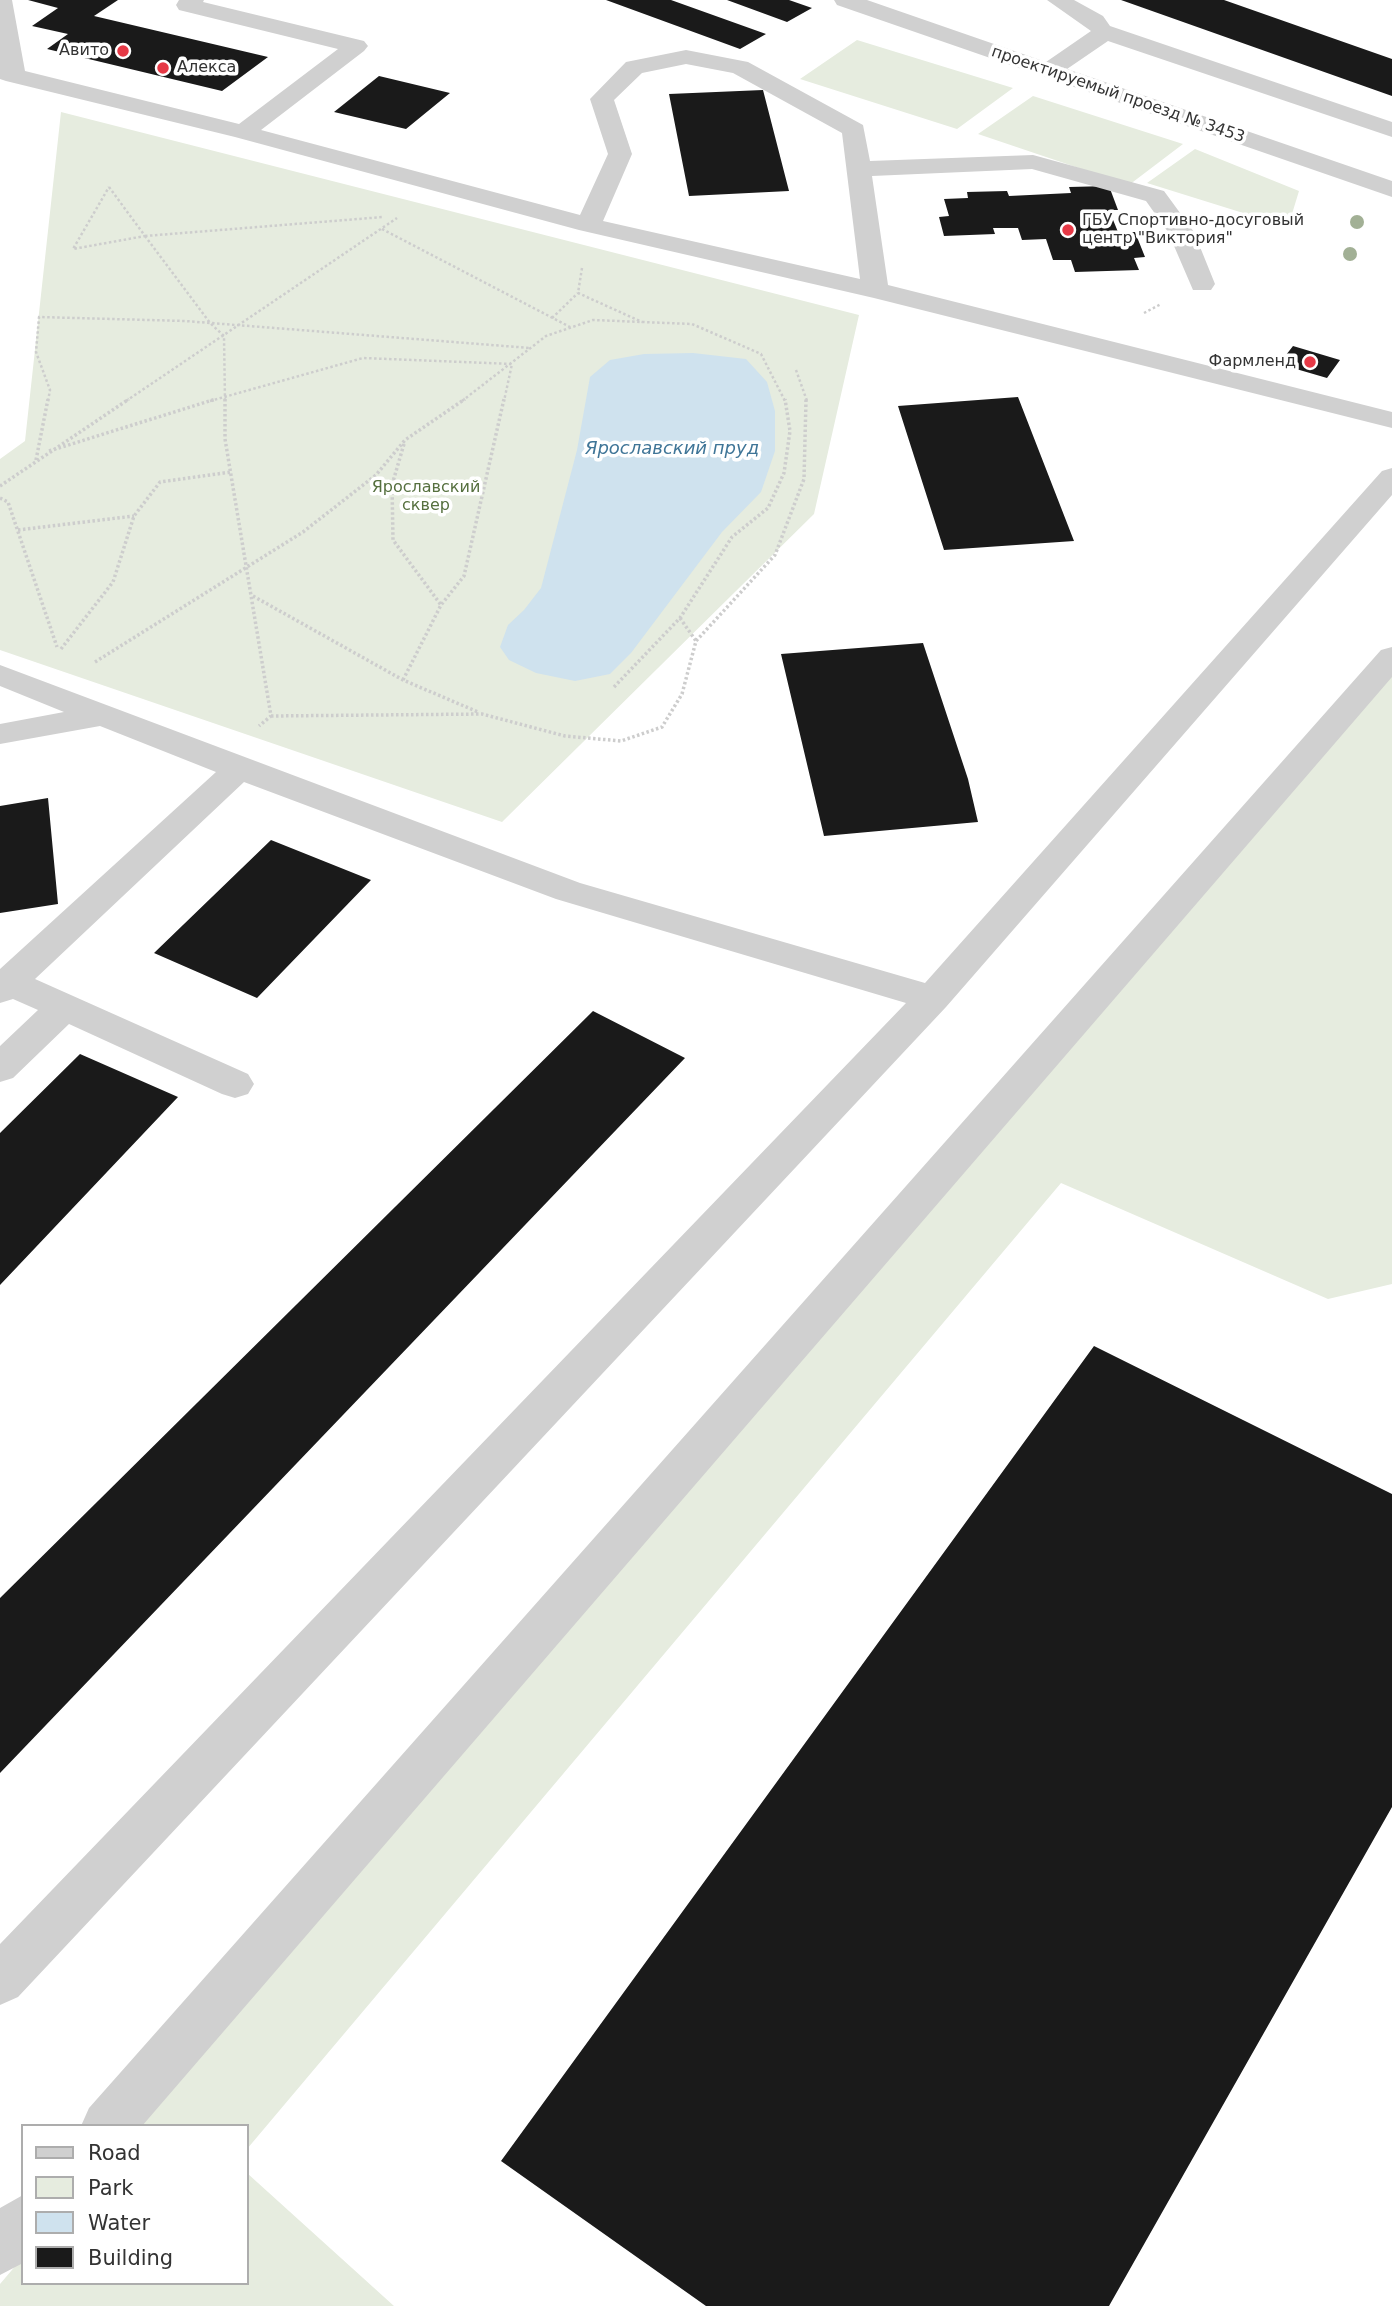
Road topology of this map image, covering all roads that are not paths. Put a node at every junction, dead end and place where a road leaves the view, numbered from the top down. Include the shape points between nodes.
1 (1, 0) edge
2 (193, 0) edge
3 (845, 0) edge
4 (1058, 0) edge
5 (1102, 32) junction
6 (1048, 71) junction
7 (7, 74) edge
8 (1392, 130) edge
9 (243, 132) junction
10 (859, 169) junction
11 (1392, 188) edge
12 (588, 225) junction
13 (1202, 284) dead end
14 (875, 290) junction
15 (1392, 420) edge
16 (1392, 477) edge
17 (1392, 657) edge
18 (0, 675) edge
19 (104, 715) junction
20 (0, 734) edge
21 (229, 765) junction
22 (5, 986) edge
23 (933, 998) junction
24 (65, 1006) junction
25 (0, 1068) edge
26 (235, 1084) dead end
27 (0, 1980) edge
28 (109, 2124) edge
29 (21, 2224) edge
30 (0, 2248) edge

1 - 7 street
2 - 9 street via 187,5 356,46
3 - 6 street, проектируемый проезд № 3453
4 - 5 street via 1095,21
5 - 6 street
5 - 8 street
6 - 11 street, проектируемый проезд № 3453
7 - 9 street
9 - 12 street
10 - 12 street via 854,130 740,67 686,57 634,67 602,99 621,154
10 - 13 street via 1032,162 1155,196 1181,232
10 - 14 street
12 - 14 street
14 - 15 street
16 - 23 street
17 - 28 street
18 - 19 street
19 - 20 street
19 - 21 street
21 - 22 street
21 - 23 street via 568,891
22 - 24 street
23 - 27 street
24 - 25 street
24 - 26 street
29 - 30 street

